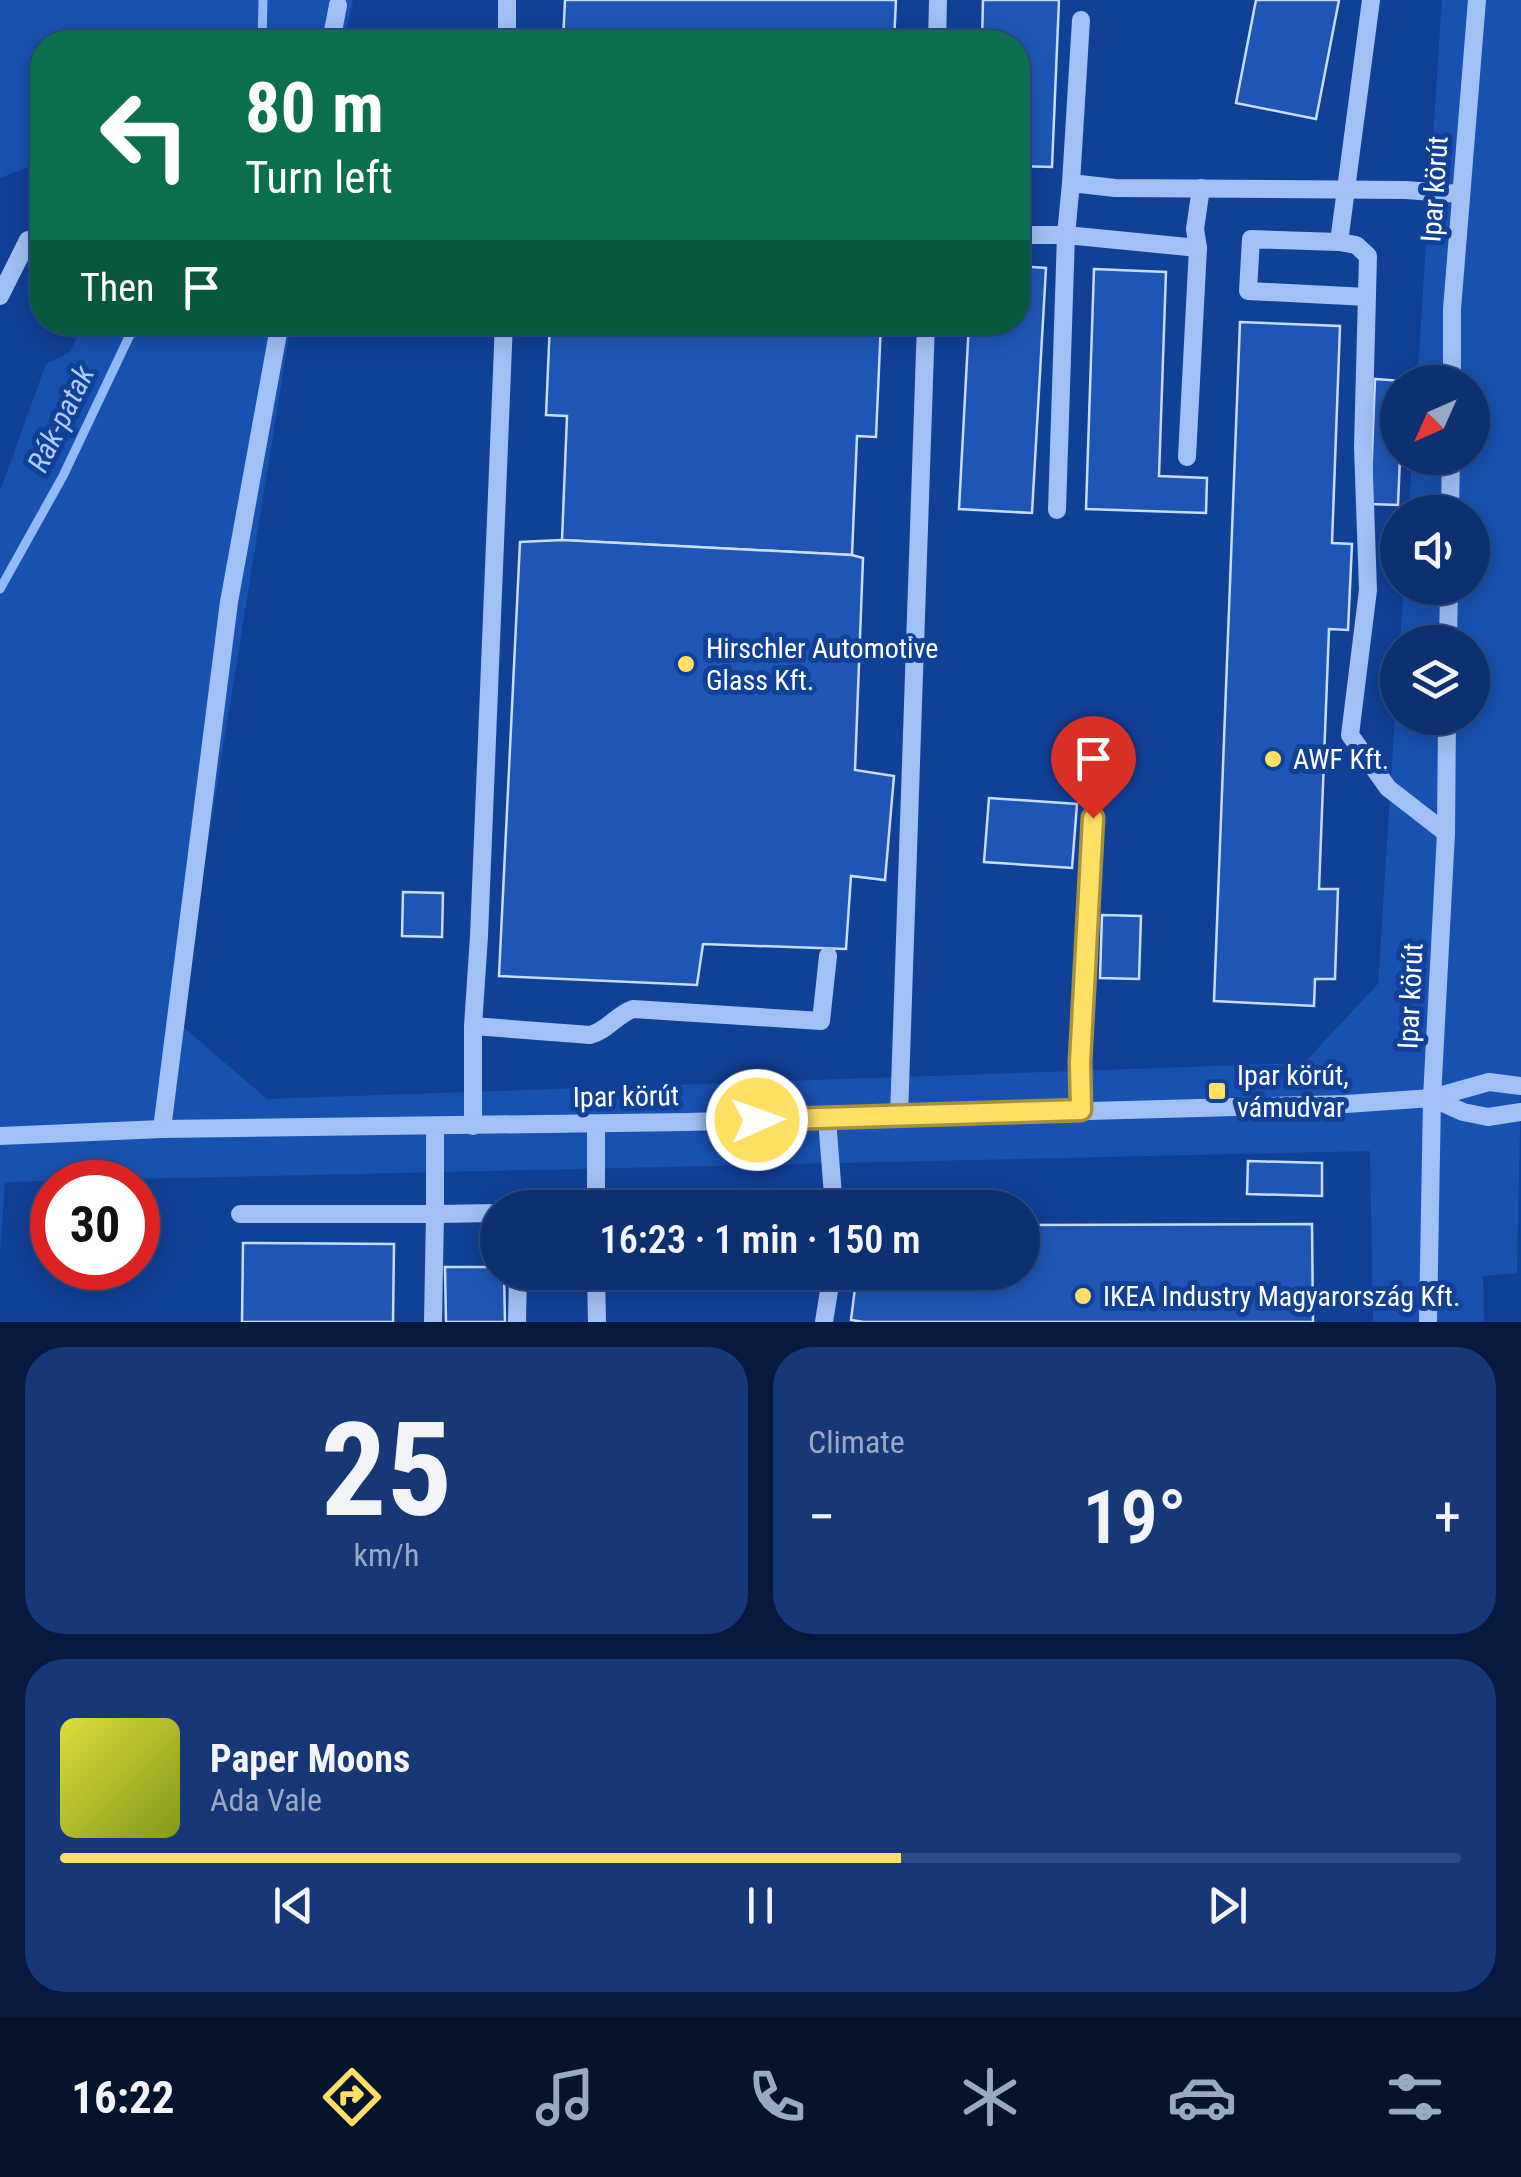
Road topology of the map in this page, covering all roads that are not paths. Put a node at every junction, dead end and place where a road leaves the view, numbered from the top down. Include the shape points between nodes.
1 (506, 0) edge
2 (938, 0) edge
3 (1370, 0) edge
4 (1477, 0) edge
5 (338, 5) dead end
6 (1080, 20) dead end
7 (334, 30) edge
8 (507, 30) edge
9 (937, 30) edge
10 (1071, 183) junction
11 (1201, 188) junction
12 (1344, 189) junction
13 (1460, 194) junction
14 (1030, 235) edge
15 (1066, 235) junction
16 (28, 240) dead end
17 (1339, 242) junction
18 (1198, 248) junction
19 (0, 296) edge
20 (1366, 297) junction
21 (278, 335) edge
22 (503, 335) edge
23 (926, 335) edge
24 (1452, 365) edge
25 (1187, 458) dead end
26 (1057, 510) dead end
27 (1448, 735) edge
28 (1093, 818) dead end
29 (1446, 833) junction
30 (828, 956) dead end
31 (473, 1026) junction
32 (1521, 1086) edge
33 (1432, 1098) junction
34 (1081, 1110) junction
35 (1521, 1112) edge
36 (899, 1116) junction
37 (827, 1119) junction
38 (596, 1124) junction
39 (473, 1126) junction
40 (435, 1127) junction
41 (162, 1129) junction
42 (0, 1136) edge
43 (596, 1190) edge
44 (833, 1190) edge
45 (480, 1213) edge
46 (240, 1214) dead end
47 (436, 1214) junction
48 (518, 1290) edge
49 (596, 1290) edge
50 (829, 1290) edge
51 (433, 1322) edge
52 (518, 1322) edge
53 (597, 1322) edge
54 (824, 1322) edge
55 (1428, 1322) edge

1 - 8 street
2 - 9 street
3 - 12 street
4 - 13 street, Ipar körút
5 - 7 street
6 - 10 street
10 - 11 street
10 - 15 street
11 - 12 street
11 - 18 street
12 - 13 street
12 - 17 street
13 - 24 street, Ipar körút
14 - 15 street
15 - 18 street
15 - 26 street
16 - 19 street
17 - 20 street via 1368,256
17 - 20 street via 1251,239 1248,291
18 - 25 street
20 - 29 street via 1368,590 1350,735 1388,788
21 - 41 street via 229,602
22 - 31 street
23 - 36 street
27 - 29 street, Ipar körút
28 - 34 street
29 - 33 street, Ipar körút
30 - 31 street via 821,1021 633,1009 590,1036
31 - 39 street
32 - 33 street via 1489,1082
33 - 34 street, Ipar körút
33 - 35 street via 1488,1117
33 - 55 street, Ipar körút
34 - 36 street, Ipar körút
36 - 37 street, Ipar körút
37 - 38 street, Ipar körút
37 - 44 street
38 - 39 street, Ipar körút
38 - 43 street
39 - 40 street, Ipar körút
40 - 41 street, Ipar körút
40 - 47 street
41 - 42 street, Ipar körút
45 - 47 street
46 - 47 street
47 - 51 street
48 - 52 street
49 - 53 street
50 - 54 street

